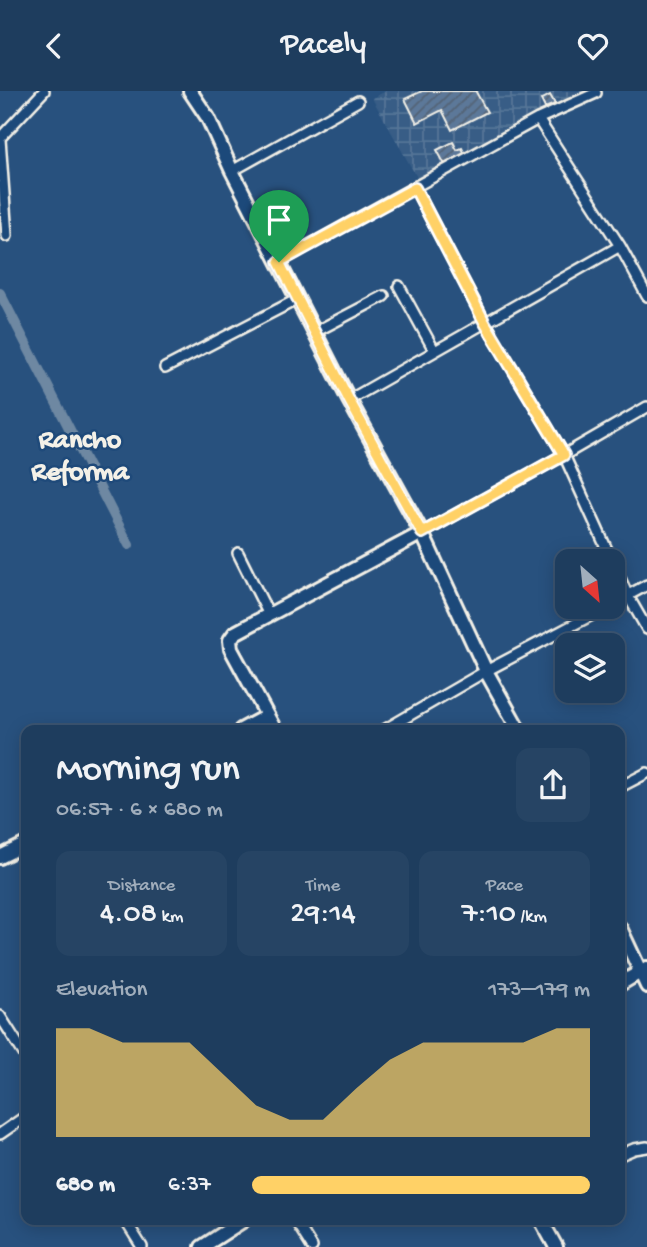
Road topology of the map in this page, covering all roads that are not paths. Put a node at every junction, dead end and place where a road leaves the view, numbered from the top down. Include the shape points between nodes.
1 (44, 91) edge
2 (190, 91) edge
3 (596, 93) dead end
4 (358, 101) dead end
5 (538, 119) junction
6 (0, 139) edge
7 (232, 171) junction
8 (415, 188) junction
9 (7, 236) dead end
10 (620, 246) junction
11 (279, 262) junction
12 (399, 286) dead end
13 (383, 296) dead end
14 (647, 296) edge
15 (298, 299) junction
16 (485, 323) junction
17 (315, 332) junction
18 (434, 351) junction
19 (164, 368) dead end
20 (349, 400) junction
21 (647, 407) edge
22 (564, 455) junction
23 (422, 533) junction
24 (238, 553) dead end
25 (647, 585) edge
26 (628, 596) junction
27 (625, 598) edge
28 (269, 615) junction
29 (584, 619) edge
30 (647, 629) edge
31 (486, 671) junction
32 (267, 716) junction
33 (250, 725) edge
34 (272, 725) edge
35 (393, 725) edge
36 (516, 725) edge
37 (647, 773) edge
38 (625, 784) edge
39 (21, 846) edge
40 (0, 857) edge
41 (625, 938) edge
42 (643, 969) edge
43 (625, 981) edge
44 (647, 986) edge
45 (0, 1016) edge
46 (21, 1050) edge
47 (21, 1119) edge
48 (0, 1134) edge
49 (647, 1147) edge
50 (625, 1153) edge
51 (128, 1225) edge
52 (236, 1225) edge
53 (298, 1225) edge
54 (544, 1225) edge
55 (142, 1247) edge
56 (202, 1247) edge
57 (312, 1247) edge
58 (556, 1247) edge

1 - 6 street
2 - 7 street
3 - 5 street
4 - 7 street
5 - 8 street
5 - 10 street
6 - 9 street
7 - 11 street
8 - 11 street
8 - 16 street
10 - 14 street
10 - 16 street
11 - 15 street
12 - 18 street
13 - 17 street
15 - 17 street
15 - 19 street
16 - 18 street
16 - 22 street
17 - 20 street
18 - 20 street
20 - 23 street
21 - 22 street
22 - 23 street
22 - 26 street
23 - 28 street
23 - 31 street
24 - 28 street
25 - 26 street
26 - 27 street
26 - 30 street
28 - 32 street via 230,640
29 - 31 street
31 - 35 street
31 - 36 street
32 - 33 street
32 - 34 street
37 - 38 street
39 - 40 street
41 - 42 street
42 - 43 street
42 - 44 street
45 - 46 street
47 - 48 street
49 - 50 street
51 - 55 street
52 - 56 street
53 - 57 street
54 - 58 street

